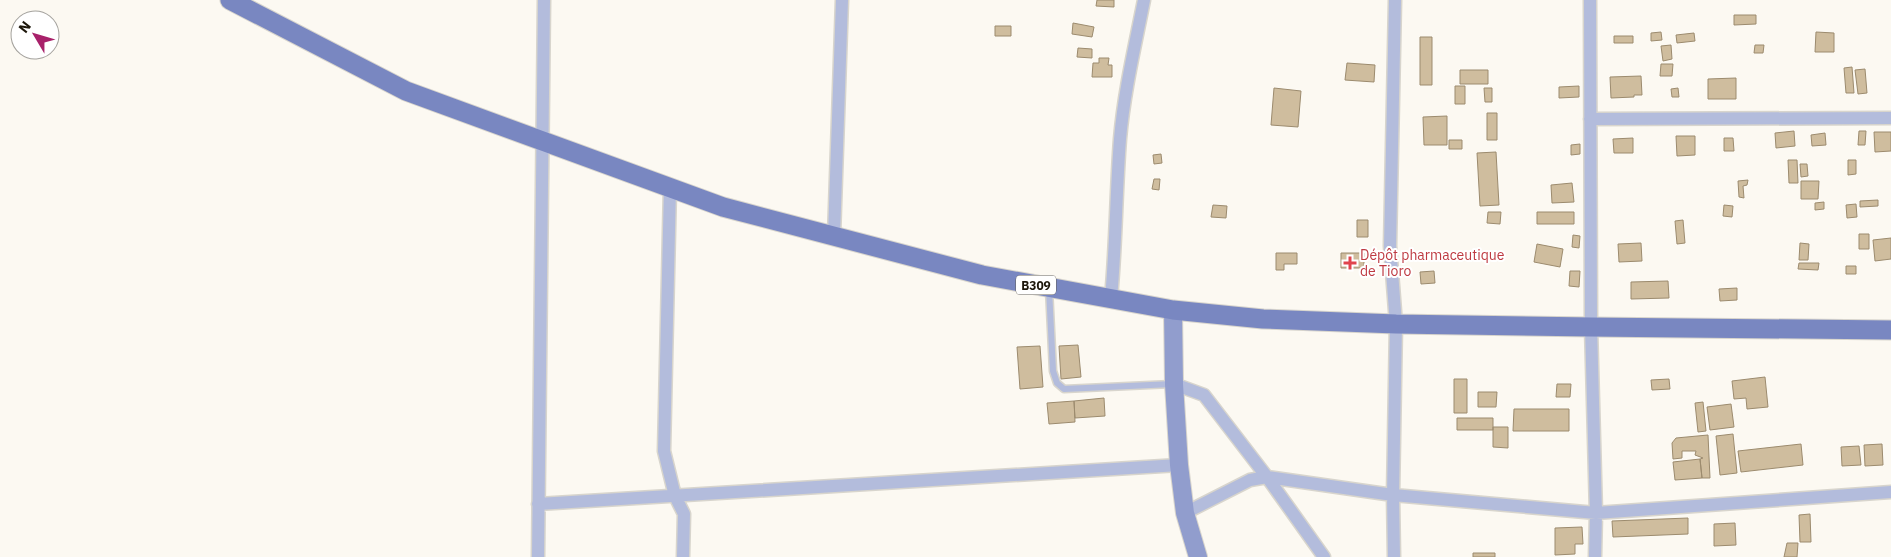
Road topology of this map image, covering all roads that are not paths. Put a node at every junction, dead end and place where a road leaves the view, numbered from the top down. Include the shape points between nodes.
1 (230, 0) edge
2 (544, 0) edge
3 (842, 0) edge
4 (1144, 0) edge
5 (1395, 0) edge
6 (1590, 0) edge
7 (1891, 118) edge
8 (1590, 119) junction
9 (541, 140) junction
10 (670, 187) junction
11 (834, 236) junction
12 (1049, 287) junction
13 (1111, 298) junction
14 (1172, 310) junction
15 (1396, 324) junction
16 (1591, 328) junction
17 (1891, 330) edge
18 (1174, 384) junction
19 (1179, 464) junction
20 (1268, 477) junction
21 (1891, 492) edge
22 (1393, 495) junction
23 (675, 496) junction
24 (538, 504) junction
25 (1185, 513) junction
26 (1596, 513) junction
27 (538, 557) edge
28 (683, 557) edge
29 (1198, 557) edge
30 (1324, 557) edge
31 (1394, 557) edge
32 (1595, 557) edge

1 - 9 main road, B309 via 406,91
2 - 9 street
3 - 11 street
4 - 13 street via 1120,138
5 - 15 street via 1390,246
6 - 8 street
7 - 8 street
8 - 16 street
9 - 10 main road, B309
9 - 24 street
10 - 11 main road, B309 via 723,207
10 - 23 street via 664,451
11 - 12 main road, B309 via 982,275
12 - 13 main road, B309
12 - 18 lane via 1056,383 1064,389
13 - 14 main road, B309
14 - 15 main road, B309 via 1263,319
14 - 18 main road
15 - 16 main road, B309
15 - 22 street
16 - 17 main road, B309
16 - 26 street
18 - 19 main road
18 - 20 street via 1204,395
19 - 23 street
19 - 25 main road
20 - 22 street
20 - 25 street via 1250,480
20 - 30 street
21 - 26 street
22 - 26 street
22 - 31 street
23 - 24 street
23 - 28 street via 684,514
24 - 27 street
25 - 29 main road
26 - 32 street

